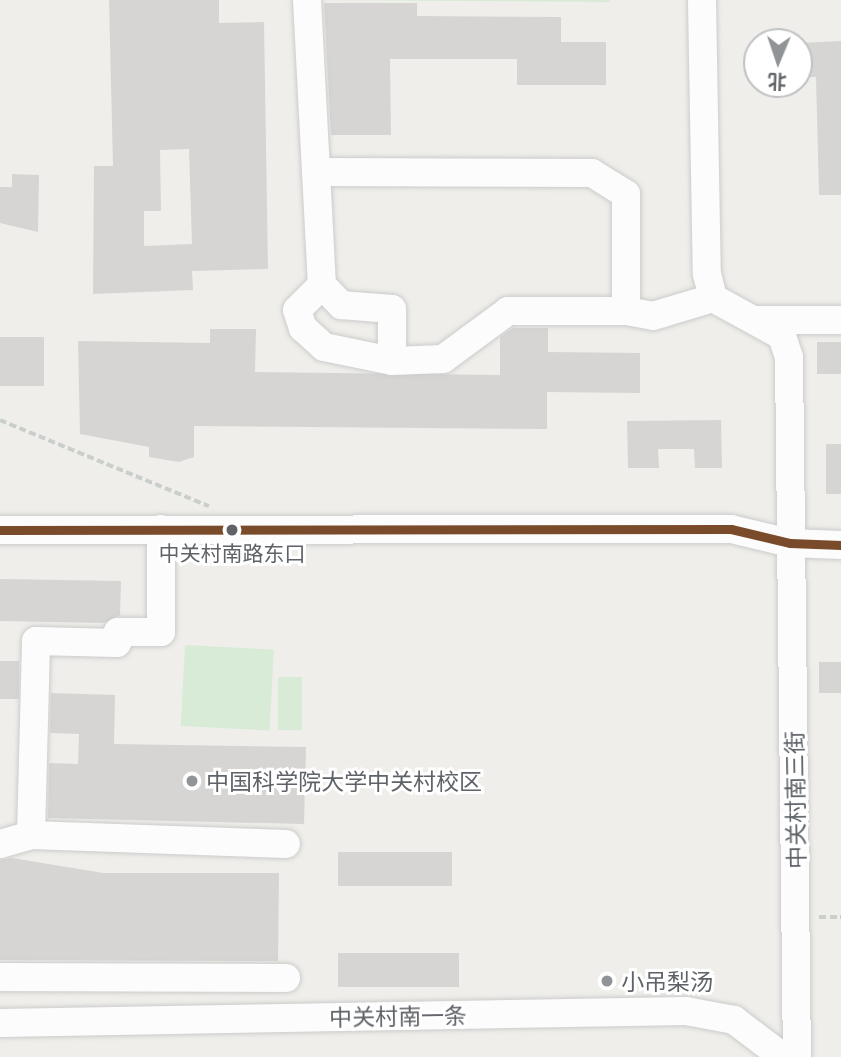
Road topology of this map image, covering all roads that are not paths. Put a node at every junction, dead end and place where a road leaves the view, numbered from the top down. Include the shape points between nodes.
1 (307, 0) edge
2 (702, 0) edge
3 (316, 172) junction
4 (323, 285) junction
5 (713, 299) junction
6 (626, 311) junction
7 (760, 320) junction
8 (841, 320) edge
9 (392, 361) junction
10 (161, 529) junction
11 (0, 530) edge
12 (790, 542) junction
13 (841, 545) edge
14 (31, 835) junction
15 (0, 844) edge
16 (286, 844) dead end
17 (0, 977) edge
18 (286, 978) dead end
19 (0, 1023) edge
20 (783, 1057) edge
21 (797, 1057) edge

1 - 3 street
2 - 5 street via 707,274
3 - 4 street
3 - 6 street via 593,173 626,194
4 - 9 street via 341,305 392,309
4 - 9 street via 297,310 303,328 324,347
5 - 6 street via 653,316
5 - 7 street
6 - 9 street via 508,311 443,359
7 - 8 street
7 - 12 street, 中关村南三街 via 782,336 789,357
10 - 11 street
10 - 12 street via 730,529
10 - 14 street via 161,632 118,632 117,643 36,641
12 - 13 street
12 - 21 street, 中关村南三街
14 - 15 street
14 - 16 street
17 - 18 street
19 - 20 street, 中关村南一条 via 685,1011 734,1020

